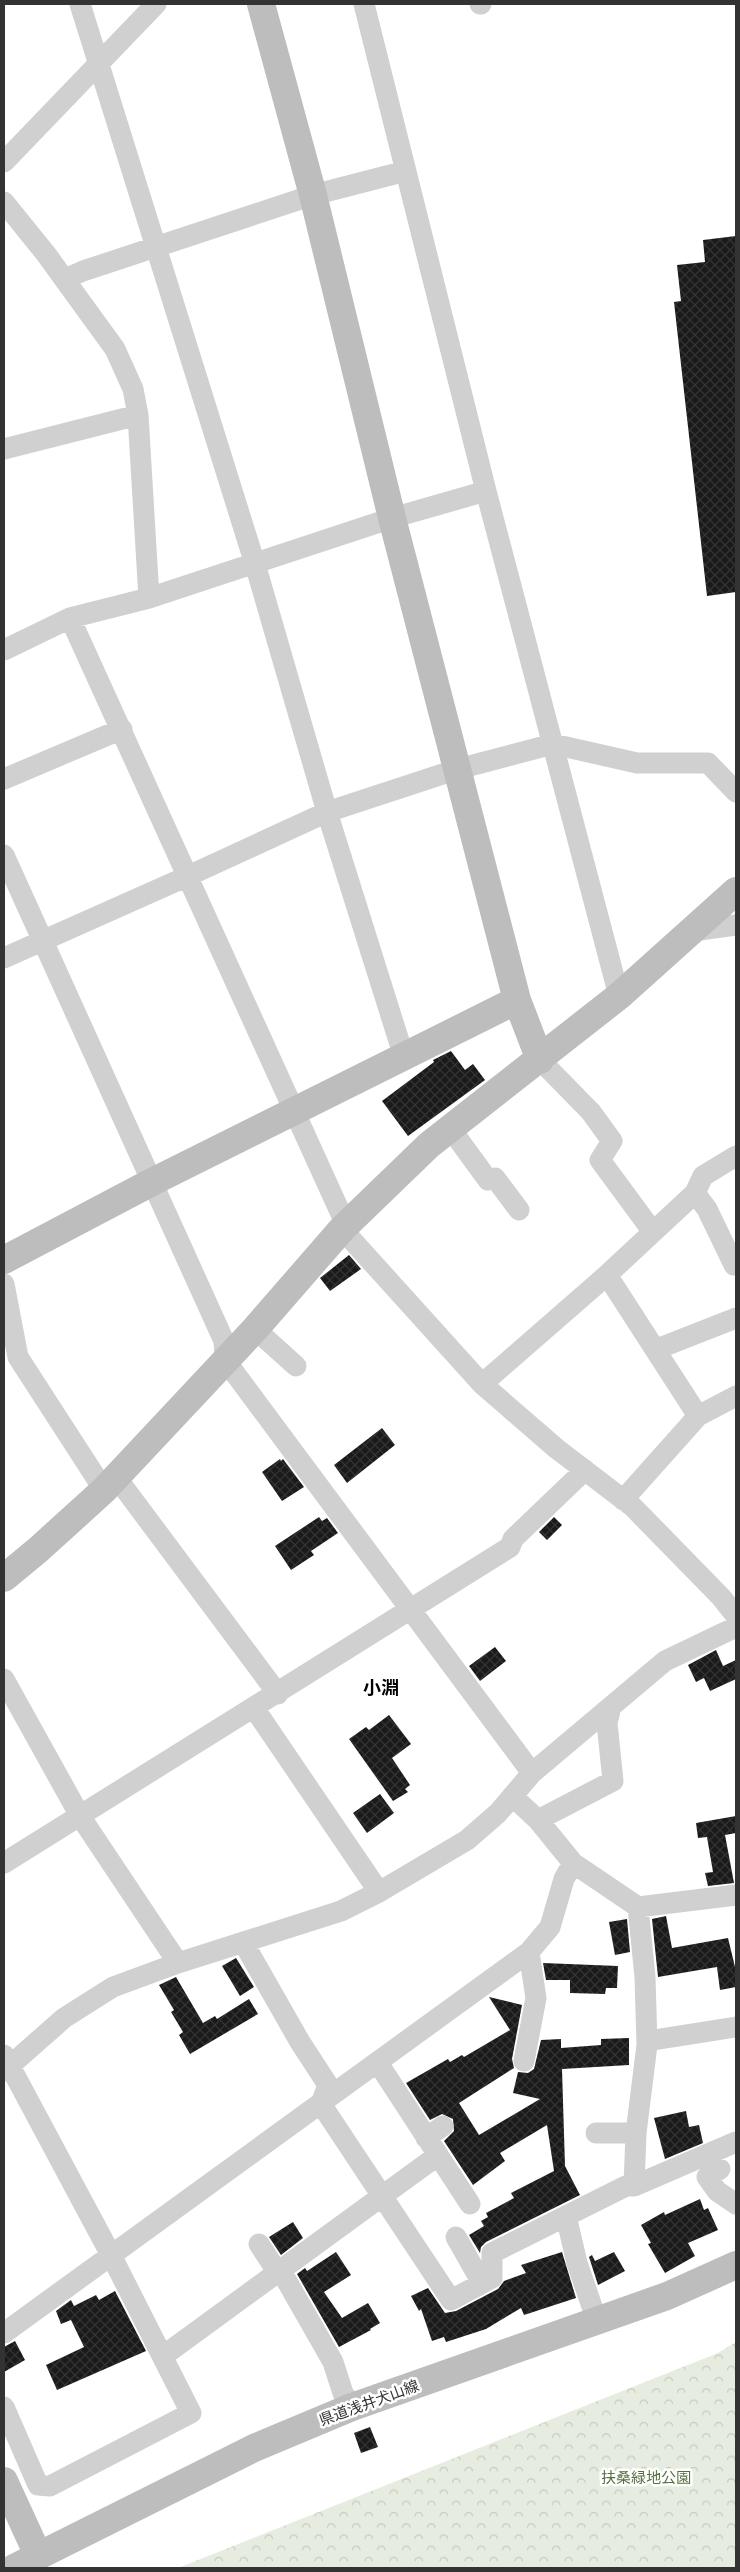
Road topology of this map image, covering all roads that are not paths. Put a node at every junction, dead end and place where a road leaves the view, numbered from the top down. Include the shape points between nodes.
1 (80, 4) edge
2 (156, 4) edge
3 (261, 4) edge
4 (364, 4) edge
5 (99, 65) junction
6 (4, 162) edge
7 (406, 170) junction
8 (313, 196) junction
9 (4, 202) edge
10 (156, 246) junction
11 (65, 280) junction
12 (138, 414) junction
13 (4, 449) edge
14 (486, 491) junction
15 (392, 518) junction
16 (255, 564) junction
17 (149, 598) junction
18 (70, 618) junction
19 (4, 650) edge
20 (122, 728) junction
21 (553, 744) junction
22 (458, 769) junction
23 (4, 779) edge
24 (736, 792) edge
25 (327, 812) junction
26 (4, 855) edge
27 (188, 876) junction
28 (736, 891) edge
29 (736, 925) edge
30 (692, 931) junction
31 (43, 940) junction
32 (4, 958) edge
33 (619, 996) junction
34 (517, 1000) junction
35 (404, 1057) junction
36 (540, 1060) junction
37 (295, 1112) junction
38 (450, 1128) junction
39 (736, 1156) edge
40 (152, 1182) junction
41 (695, 1193) junction
42 (519, 1210) dead end
43 (344, 1227) junction
44 (653, 1232) junction
45 (4, 1260) edge
46 (736, 1265) edge
47 (607, 1275) junction
48 (4, 1284) edge
49 (736, 1318) edge
50 (255, 1329) junction
51 (657, 1349) junction
52 (225, 1360) junction
53 (296, 1366) dead end
54 (482, 1384) junction
55 (736, 1396) edge
56 (698, 1416) junction
57 (585, 1470) junction
58 (110, 1483) junction
59 (623, 1500) junction
60 (4, 1578) edge
61 (410, 1608) junction
62 (736, 1616) edge
63 (736, 1628) edge
64 (4, 1679) edge
65 (278, 1694) junction
66 (611, 1707) junction
67 (254, 1708) junction
68 (532, 1773) junction
69 (512, 1796) junction
70 (80, 1816) junction
71 (538, 1820) junction
72 (4, 1863) edge
73 (573, 1863) junction
74 (379, 1892) junction
75 (736, 1895) edge
76 (638, 1908) junction
77 (243, 1942) junction
78 (529, 1952) junction
79 (178, 1963) junction
80 (736, 2027) edge
81 (647, 2041) junction
82 (524, 2061) dead end
83 (378, 2062) junction
84 (6, 2063) edge
85 (321, 2104) junction
86 (596, 2133) dead end
87 (636, 2133) junction
88 (736, 2142) edge
89 (438, 2156) junction
90 (720, 2169) dead end
91 (634, 2186) junction
92 (382, 2196) junction
93 (470, 2204) dead end
94 (736, 2204) edge
95 (566, 2216) junction
96 (456, 2236) dead end
97 (259, 2244) dead end
98 (111, 2255) junction
99 (736, 2265) edge
100 (279, 2272) junction
101 (482, 2283) junction
102 (597, 2321) junction
103 (4, 2333) edge
104 (163, 2356) junction
105 (4, 2407) edge
106 (352, 2407) junction
107 (4, 2481) edge
108 (38, 2555) junction
109 (14, 2568) edge

1 - 5 street
2 - 5 street
3 - 8 street
4 - 7 street
5 - 6 street
5 - 10 street
7 - 8 street
7 - 14 street
8 - 10 street
8 - 15 street
9 - 11 street
10 - 11 street
10 - 16 street
11 - 12 street via 115,349 133,389
12 - 13 street
12 - 17 street
14 - 15 street
14 - 21 street
15 - 16 street
15 - 22 street
16 - 17 street
16 - 25 street
17 - 18 street
18 - 19 street
18 - 20 street
20 - 23 street
20 - 27 street
21 - 22 street
21 - 24 street via 637,764 708,762
21 - 33 street
22 - 25 street
22 - 34 street
25 - 27 street
25 - 35 street
26 - 31 street
27 - 31 street
27 - 37 street
28 - 30 street
29 - 30 street
30 - 33 street
31 - 32 street
31 - 40 street
33 - 36 street
34 - 35 street
34 - 36 street
35 - 37 street
36 - 38 street
36 - 44 street via 591,1112 612,1141 600,1160
37 - 40 street
37 - 43 street
38 - 42 street via 488,1180 495,1178
38 - 43 street
39 - 41 street via 703,1176
40 - 45 street
40 - 52 street via 224,1341
41 - 44 street
41 - 46 street via 707,1209
43 - 50 street
43 - 54 street
44 - 47 street
47 - 51 street
47 - 54 street
48 - 58 street via 18,1357
49 - 51 street
50 - 52 street
50 - 53 street
51 - 56 street
52 - 58 street
52 - 61 street
54 - 57 street
55 - 56 street
56 - 59 street
57 - 59 street
57 - 61 street via 513,1540 510,1547
58 - 60 street
58 - 65 street
59 - 62 street via 721,1597
61 - 65 street
61 - 68 street
63 - 66 street via 665,1661
64 - 70 street
65 - 67 street
66 - 68 street
66 - 71 street via 607,1723 613,1781
67 - 70 street
67 - 74 street
68 - 69 street
69 - 71 street
69 - 74 street via 467,1840
70 - 72 street
70 - 79 street
71 - 73 street
73 - 76 street
73 - 78 street via 564,1879 550,1927
74 - 77 street via 341,1910
75 - 76 street
76 - 81 street
77 - 79 street
77 - 85 street via 328,2085
78 - 82 street via 536,1998
78 - 83 street
79 - 84 street via 113,1987 64,2018
80 - 81 street
81 - 87 street
83 - 85 street
83 - 89 street via 434,2132
84 - 98 street
85 - 92 street
85 - 98 street
86 - 87 street
87 - 91 street
88 - 91 street
89 - 92 street
89 - 93 street
90 - 94 street via 706,2177 717,2191
91 - 95 street via 626,2186
92 - 100 street
92 - 101 street via 450,2300
95 - 101 street via 492,2253 492,2278
95 - 102 street
96 - 101 street
97 - 100 street
98 - 103 street
98 - 104 street
99 - 102 street, 県道浅井犬山線 via 668,2296
100 - 104 street
100 - 106 street via 332,2362 343,2393
102 - 106 street, 県道浅井犬山線
104 - 105 street via 191,2413 50,2486 38,2485
106 - 108 street, 県道浅井犬山線 via 254,2448
107 - 108 street
108 - 109 street, 県道浅井犬山線

